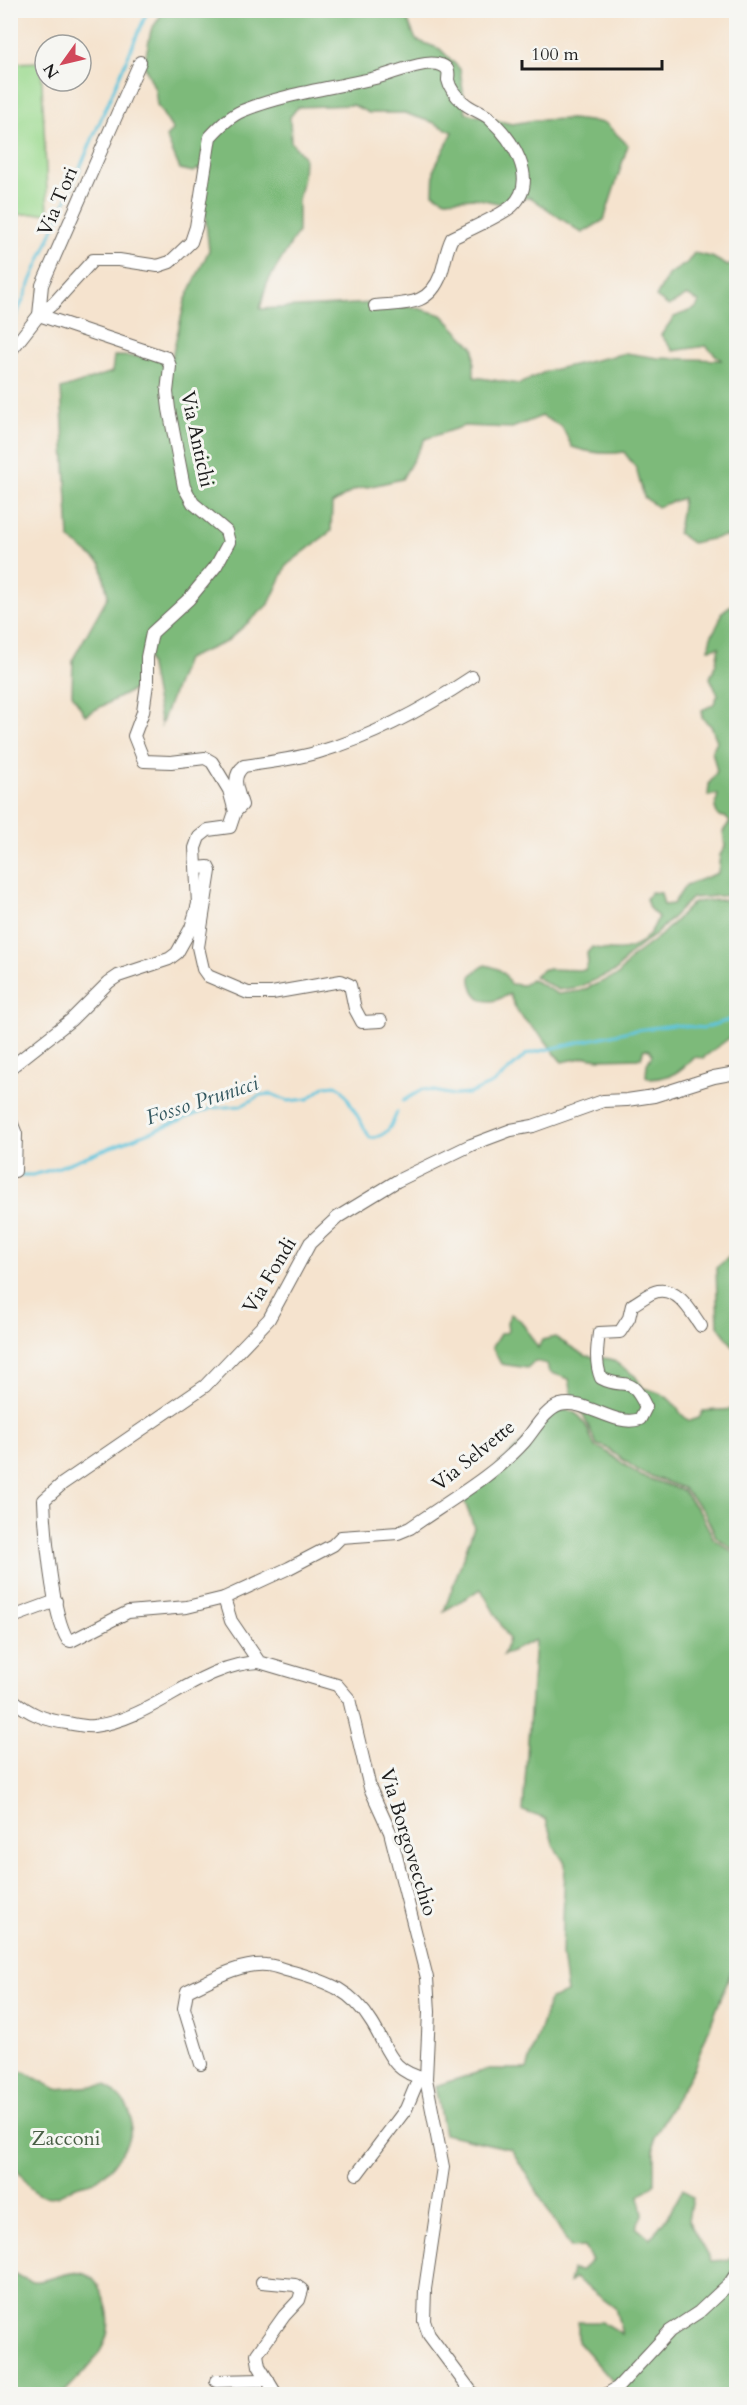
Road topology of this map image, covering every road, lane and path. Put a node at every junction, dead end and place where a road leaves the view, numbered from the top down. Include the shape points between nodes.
1 (140, 62) dead end
2 (375, 306) dead end
3 (39, 315) junction
4 (10, 352) edge
5 (472, 677) dead end
6 (235, 812) junction
7 (197, 868) junction
8 (381, 1021) dead end
9 (10, 1068) edge
10 (736, 1073) edge
11 (10, 1119) edge
12 (15, 1171) dead end
13 (701, 1326) dead end
14 (224, 1598) junction
15 (56, 1601) junction
16 (10, 1618) edge
17 (259, 1662) junction
18 (13, 1700) dead end
19 (201, 2064) dead end
20 (423, 2079) junction
21 (357, 2174) dead end
22 (736, 2274) edge
23 (262, 2282) dead end
24 (268, 2380) junction
25 (216, 2381) dead end
26 (276, 2394) edge
27 (473, 2394) edge
28 (607, 2394) edge

1 - 3 street, Via Tori via 42,285
2 - 3 street via 427,297 440,276 452,238 512,207 522,192 525,178 509,142 489,118 456,94 448,81 448,71 439,64 415,66 239,112 210,137 196,227 190,242 170,262 158,266 93,260
3 - 4 street
3 - 6 street, Via Antichi via 167,358 170,366 166,392 184,487 193,503 226,531 229,542 216,566 189,599 152,633 143,712 134,736 144,761 205,758 212,762 229,790
5 - 6 street via 428,705 357,739 320,752 244,766 236,779 242,805
6 - 7 street via 230,826 208,830 199,837 195,848
7 - 8 street via 208,867 210,871 198,947 208,976 248,993 272,993 341,981 350,985 362,1022
7 - 9 street via 198,904 191,928 177,953 109,982 70,1020
10 - 15 street, Via Fondi via 654,1096 603,1101 471,1145 397,1181 338,1217 310,1242 270,1319 205,1386 44,1500
11 - 12 street via 16,1134
13 - 14 street, Via Selvette via 672,1292 657,1291 632,1305 620,1332 599,1333 597,1369 600,1378 627,1382 639,1393 645,1407 640,1419 630,1422 563,1404 552,1409 496,1467 410,1528 398,1533 342,1537 298,1564
14 - 15 street via 187,1607 128,1612 71,1641 62,1632
14 - 17 street via 231,1621
15 - 16 street
17 - 18 street via 225,1667 129,1716 92,1726 36,1716
17 - 20 street, Via Borgovecchio via 337,1685 349,1698 370,1788 390,1832 427,1978 429,2012
19 - 20 street via 184,2007 187,1991 237,1969 266,1965 321,1980 352,1996 372,2023 386,2054 412,2076
20 - 21 street via 406,2109
20 - 27 street, Via Borgovecchio via 443,2167 424,2289 424,2321 429,2335
22 - 28 street via 699,2312 670,2331
23 - 24 street via 295,2285 302,2290 299,2300 257,2354
24 - 25 street
24 - 26 street

